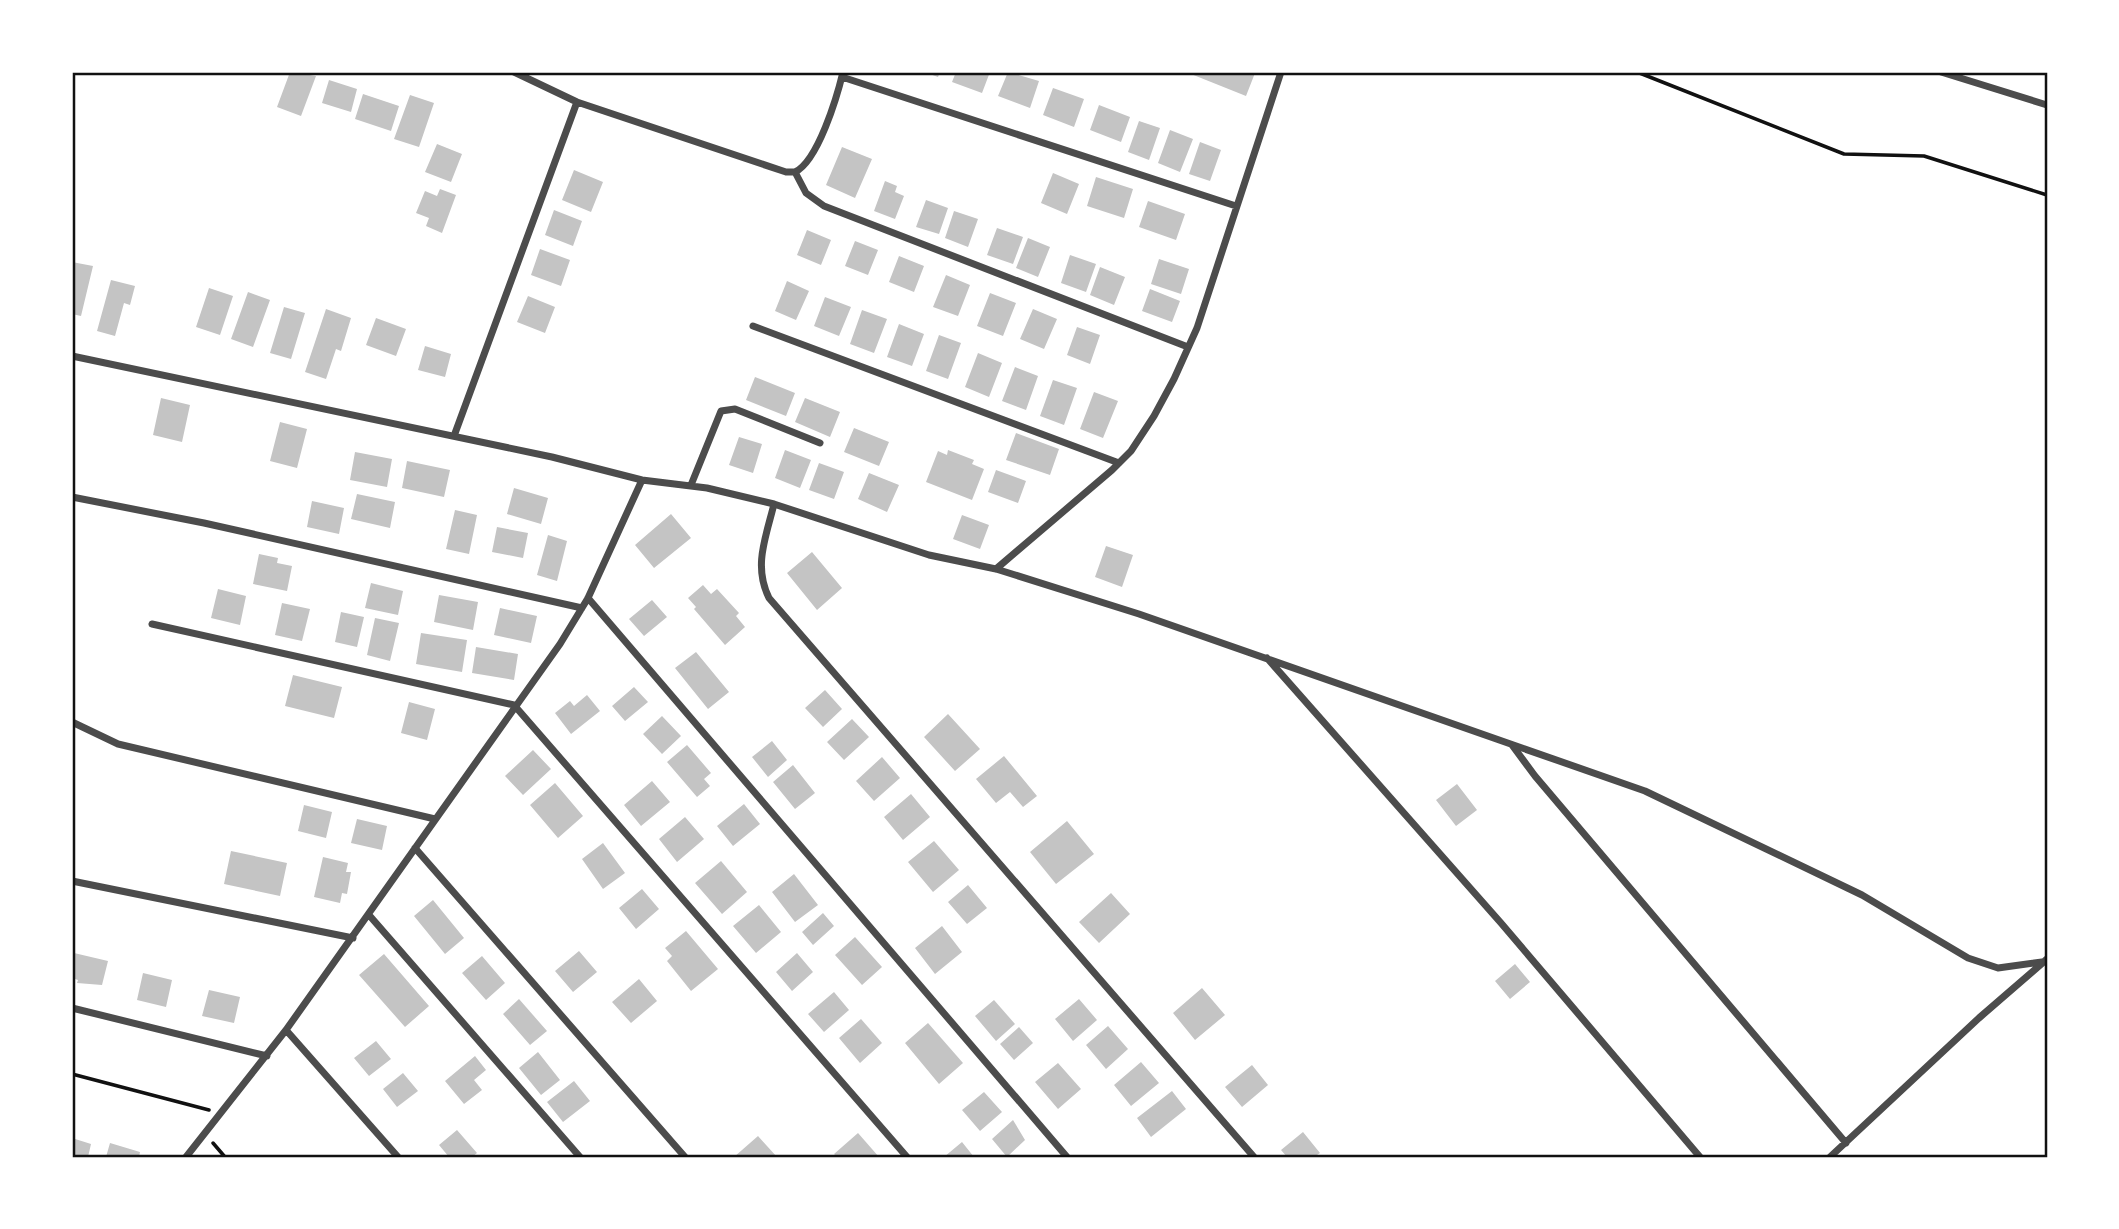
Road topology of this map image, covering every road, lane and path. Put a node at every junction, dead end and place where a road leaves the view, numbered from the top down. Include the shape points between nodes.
1 (514, 72) edge
2 (1281, 72) edge
3 (1637, 72) edge
4 (1941, 72) edge
5 (842, 74) edge
6 (577, 102) junction
7 (2047, 105) edge
8 (795, 172) junction
9 (2047, 195) edge
10 (1236, 206) junction
11 (753, 326) dead end
12 (1188, 347) junction
13 (72, 356) edge
14 (454, 436) junction
15 (820, 443) dead end
16 (1119, 463) junction
17 (642, 480) junction
18 (691, 485) junction
19 (72, 497) edge
20 (774, 504) junction
21 (996, 569) junction
22 (588, 598) junction
23 (582, 608) junction
24 (152, 624) dead end
25 (1267, 658) junction
26 (514, 705) junction
27 (72, 722) edge
28 (1513, 745) junction
29 (435, 819) junction
30 (415, 848) junction
31 (72, 881) edge
32 (369, 915) junction
33 (353, 938) junction
34 (2045, 960) edge
35 (72, 1008) edge
36 (286, 1030) junction
37 (267, 1056) junction
38 (72, 1074) edge
39 (222, 1113) junction
40 (205, 1134) junction
41 (1846, 1143) junction
42 (186, 1157) edge
43 (225, 1157) edge
44 (398, 1157) edge
45 (580, 1157) edge
46 (685, 1157) edge
47 (907, 1157) edge
48 (1067, 1157) edge
49 (1254, 1157) edge
50 (1700, 1157) edge
51 (1830, 1157) edge

1 - 6 street
2 - 10 street
3 - 9 path via 1844,154 1924,156
4 - 7 street
5 - 8 street via 818,143 804,168
5 - 10 street
6 - 8 street
6 - 14 street
8 - 12 street via 806,193 824,206
10 - 12 street
11 - 16 street
12 - 16 street via 1154,416
13 - 14 street
14 - 17 street
15 - 18 street via 735,409 721,411
16 - 21 street
17 - 18 street
17 - 22 street
18 - 20 street
19 - 23 street
20 - 21 street via 929,555
20 - 49 street via 759,566 760,582 769,598
21 - 25 street
22 - 23 street
22 - 48 street
23 - 26 street
24 - 26 street
25 - 28 street
25 - 50 street via 1502,923
26 - 29 street
26 - 47 street
27 - 29 street via 118,744
28 - 34 street via 1645,791 1712,820 1862,895 1968,958 1998,968
28 - 41 street
29 - 30 street
30 - 32 street
30 - 46 street
31 - 33 street
32 - 33 street
32 - 45 street
33 - 36 street
34 - 41 street
35 - 37 street
36 - 37 street
36 - 44 street
37 - 39 street
38 - 39 path
39 - 40 street
40 - 42 street
40 - 43 path
41 - 51 street

